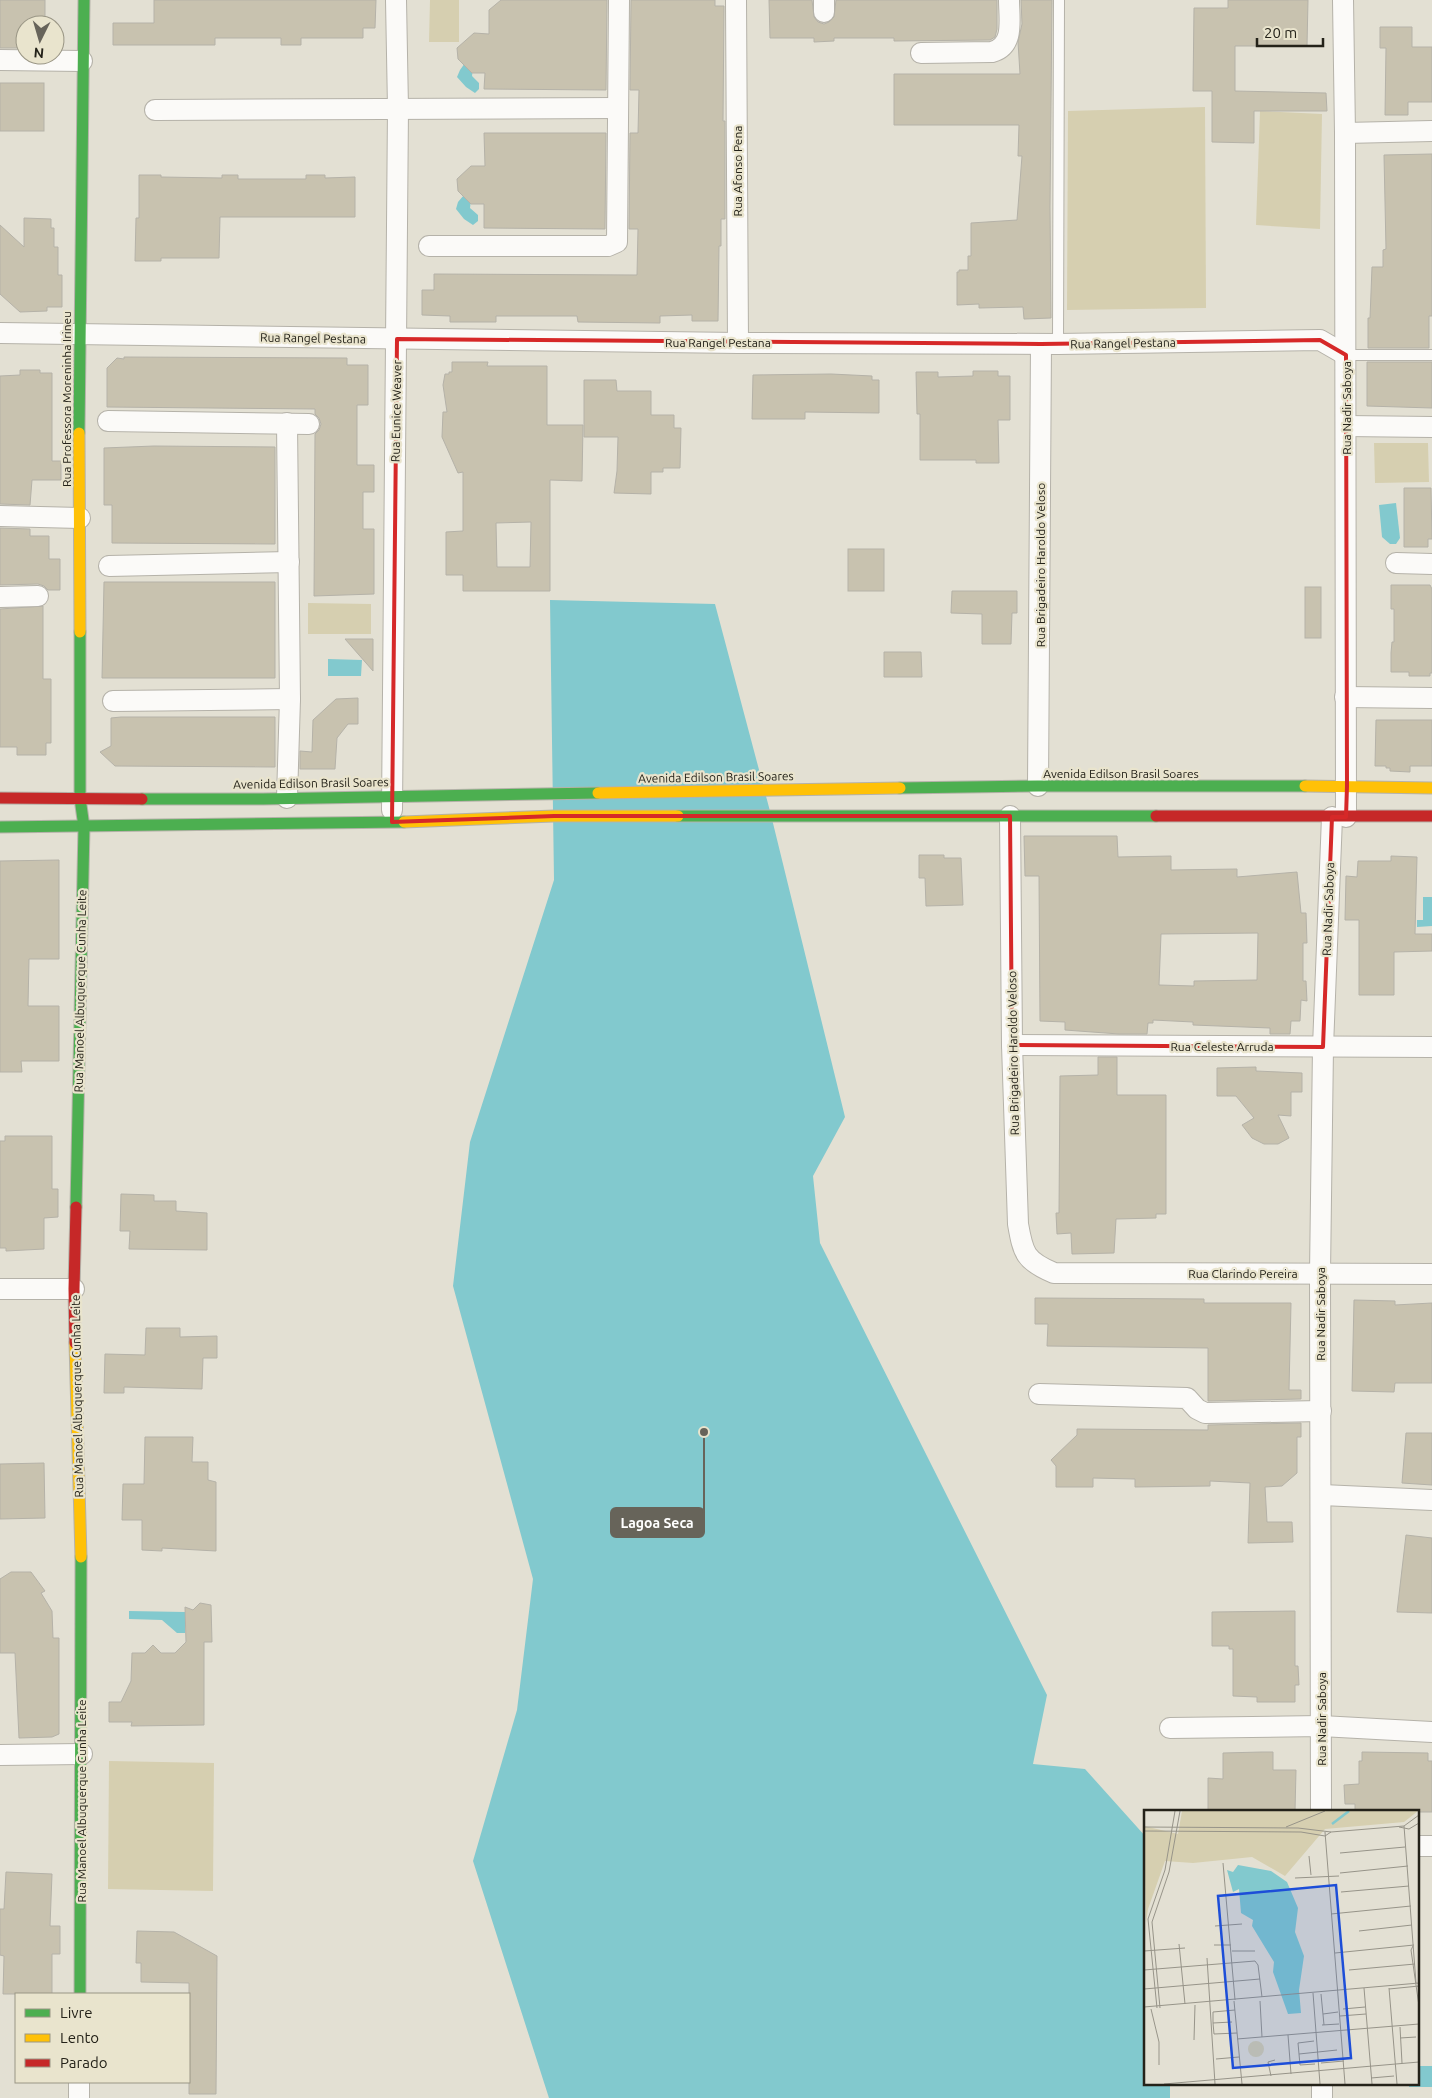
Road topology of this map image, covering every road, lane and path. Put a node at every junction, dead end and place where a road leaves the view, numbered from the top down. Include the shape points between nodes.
1 (84, 0) edge
2 (396, 0) edge
3 (619, 0) edge
4 (736, 0) edge
5 (1009, 0) edge
6 (1059, 0) edge
7 (1343, 0) edge
8 (921, 53) dead end
9 (0, 60) edge
10 (82, 61) junction
11 (398, 108) junction
12 (617, 108) junction
13 (155, 110) dead end
14 (1432, 131) edge
15 (1345, 133) junction
16 (429, 246) dead end
17 (0, 333) edge
18 (79, 333) junction
19 (397, 339) junction
20 (738, 343) junction
21 (1050, 344) junction
22 (1346, 355) junction
23 (1432, 355) edge
24 (108, 421) dead end
25 (287, 424) junction
26 (309, 424) dead end
27 (1346, 426) junction
28 (1432, 427) edge
29 (0, 516) edge
30 (80, 518) junction
31 (289, 562) junction
32 (1396, 563) dead end
33 (1432, 564) edge
34 (109, 566) dead end
35 (38, 596) dead end
36 (0, 597) edge
37 (1345, 697) junction
38 (1432, 698) edge
39 (290, 700) junction
40 (113, 701) dead end
41 (1038, 786) junction
42 (1347, 786) junction
43 (1432, 788) edge
44 (392, 796) junction
45 (0, 798) edge
46 (80, 798) junction
47 (287, 798) junction
48 (263, 811) junction
49 (1010, 816) junction
50 (1432, 816) edge
51 (1339, 817) junction
52 (392, 822) junction
53 (0, 827) edge
54 (84, 827) junction
55 (1012, 1045) junction
56 (1323, 1047) junction
57 (1432, 1047) edge
58 (1054, 1273) joint
59 (1320, 1274) junction
60 (1432, 1274) edge
61 (74, 1288) junction
62 (0, 1289) edge
63 (1039, 1394) dead end
64 (1321, 1411) junction
65 (1322, 1495) junction
66 (1432, 1500) edge
67 (1321, 1726) junction
68 (1170, 1728) dead end
69 (1432, 1732) edge
70 (82, 1754) junction
71 (0, 1755) edge
72 (1321, 1810) edge
73 (80, 1993) edge
74 (80, 2083) edge
75 (79, 2098) edge

1 - 10 main road, Rua Professora Moreninha Irineu
2 - 11 street, Rua Eunice Weaver
3 - 12 street
4 - 20 street, Rua Afonso Pena
5 - 8 street via 1008,37 1001,50
6 - 21 lane
7 - 15 street, Rua Nadir Saboya
9 - 10 street
10 - 18 main road, Rua Professora Moreninha Irineu
11 - 12 street
11 - 13 street
11 - 19 street, Rua Eunice Weaver
12 - 16 street via 617,242 608,246
14 - 15 street
15 - 22 street, Rua Nadir Saboya
17 - 18 street, Rua Rangel Pestana
18 - 19 street, Rua Rangel Pestana
18 - 30 main road, Rua Professora Moreninha Irineu
19 - 20 street, Rua Rangel Pestana
19 - 44 street, Rua Eunice Weaver
20 - 21 street, Rua Rangel Pestana
21 - 22 street, Rua Rangel Pestana via 1320,340
21 - 41 street, Rua Brigadeiro Haroldo Veloso
22 - 23 lane, Rua Rangel Pestana
22 - 27 street, Rua Nadir Saboya
24 - 25 street
25 - 26 street
25 - 31 street
27 - 28 street
27 - 37 street, Rua Nadir Saboya
29 - 30 street
30 - 46 main road, Rua Professora Moreninha Irineu
31 - 34 street
31 - 39 street
32 - 33 street
35 - 36 street
37 - 38 street
37 - 42 street, Rua Nadir Saboya
39 - 40 street
39 - 47 street
41 - 42 main road, Avenida Edilson Brasil Soares
41 - 44 main road, Avenida Edilson Brasil Soares
42 - 43 main road, Avenida Edilson Brasil Soares
42 - 51 street, Rua Nadir Saboya
44 - 47 main road, Avenida Edilson Brasil Soares
44 - 52 street, Rua Eunice Weaver
45 - 46 main road, Avenida Edilson Brasil Soares
46 - 48 main road, Avenida Edilson Brasil Soares
46 - 54 main road, Rua Manoel Albuquerque Cunha Leite
47 - 48 main road, Avenida Edilson Brasil Soares
48 - 52 main road, Avenida Edilson Brasil Soares
48 - 54 main road, Avenida Edilson Brasil Soares
49 - 51 main road, Avenida Edilson Brasil Soares
49 - 52 main road, Avenida Edilson Brasil Soares via 554,816
49 - 55 street, Rua Brigadeiro Haroldo Veloso
50 - 51 main road, Avenida Edilson Brasil Soares
51 - 56 street, Rua Nadir Saboya
53 - 54 main road, Avenida Edilson Brasil Soares
54 - 61 main road, Rua Manoel Albuquerque Cunha Leite
55 - 56 street, Rua Celeste Arruda
55 - 58 street, Rua Brigadeiro Haroldo Veloso via 1021,1243 1028,1259
56 - 57 street, Rua Celeste Arruda
56 - 59 street, Rua Nadir Saboya
58 - 59 street, Rua Clarindo Pereira
59 - 60 street, Rua Clarindo Pereira
59 - 64 street, Rua Nadir Saboya
61 - 62 street
61 - 70 main road, Rua Manoel Albuquerque Cunha Leite
63 - 64 street via 1187,1398 1205,1413
64 - 65 street, Rua Nadir Saboya
65 - 66 street
65 - 67 street, Rua Nadir Saboya
67 - 68 street
67 - 69 street
67 - 72 street, Rua Nadir Saboya
70 - 71 street
70 - 73 main road, Rua Manoel Albuquerque Cunha Leite
74 - 75 street

